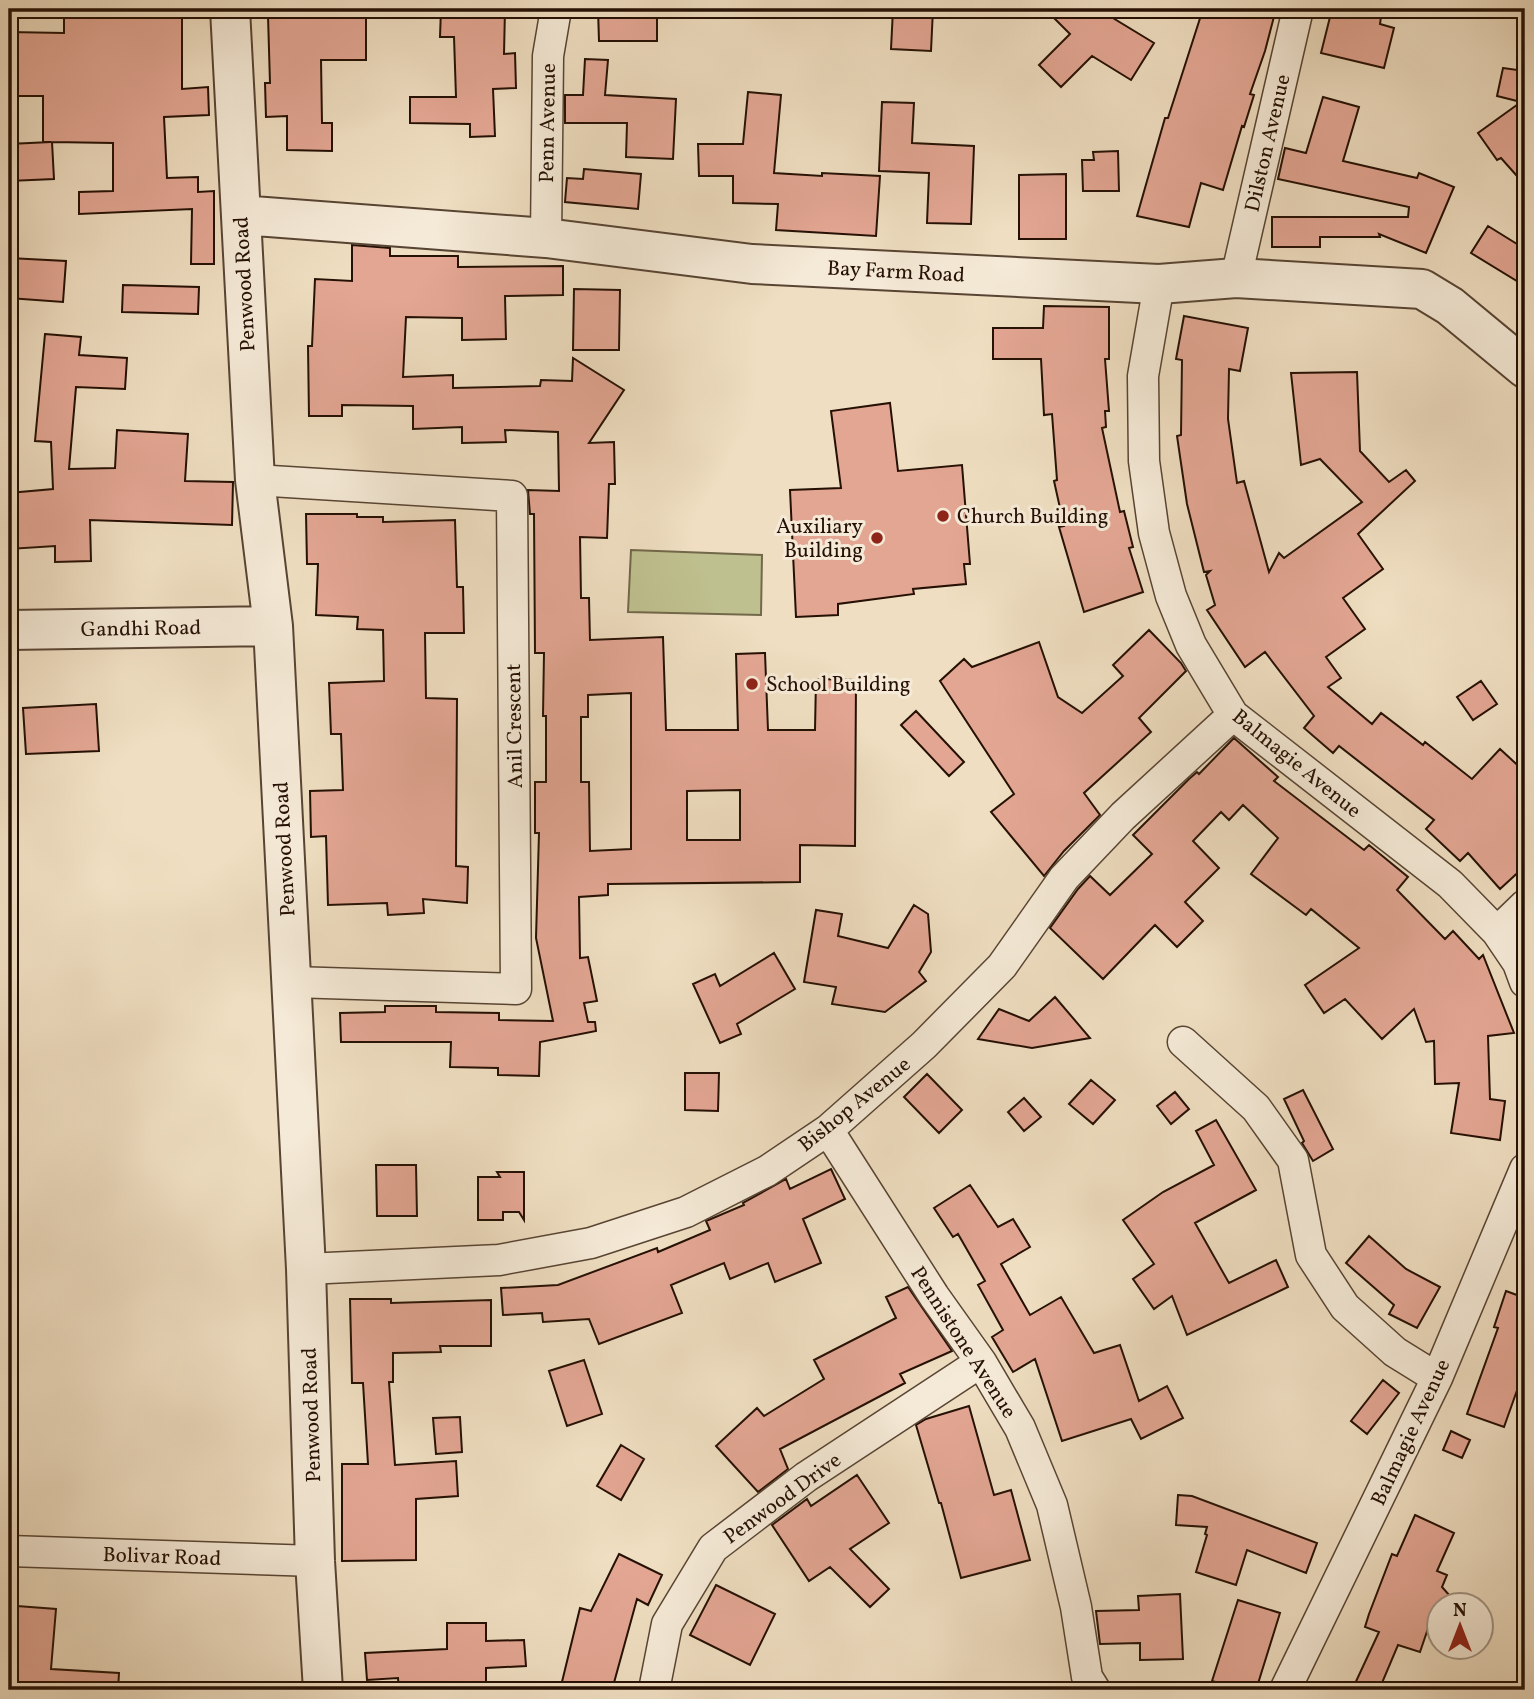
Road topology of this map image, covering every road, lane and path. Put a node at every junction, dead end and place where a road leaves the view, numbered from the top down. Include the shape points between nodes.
1 (230, 9) edge
2 (556, 9) edge
3 (1298, 9) edge
4 (241, 215) junction
5 (546, 239) junction
6 (1236, 278) junction
7 (1159, 284) junction
8 (1525, 368) edge
9 (255, 480) junction
10 (273, 626) junction
11 (9, 630) edge
12 (1233, 715) junction
13 (1525, 905) edge
14 (1497, 932) junction
15 (292, 982) junction
16 (1525, 982) edge
17 (1183, 1042) dead end
18 (828, 1130) junction
19 (1525, 1169) edge
20 (306, 1269) junction
21 (981, 1362) junction
22 (1437, 1378) junction
23 (9, 1551) edge
24 (315, 1561) junction
25 (323, 1690) edge
26 (654, 1690) edge
27 (1095, 1690) edge
28 (1285, 1690) edge

1 - 4 street, Penwood Road
2 - 5 street, Penn Avenue via 548,55
3 - 6 street, Dilston Avenue
4 - 5 street, Bay Farm Road
4 - 9 street, Penwood Road
5 - 7 street, Bay Farm Road via 752,264
6 - 7 street, Bay Farm Road
6 - 8 street, Bay Farm Road via 1422,289 1450,306
7 - 12 street, Balmagie Avenue via 1143,376 1144,461 1154,533 1171,596 1191,645
9 - 10 street, Penwood Road
9 - 15 street, Anil Crescent via 512,496 516,989
10 - 11 street, Gandhi Road
10 - 15 street, Penwood Road
12 - 14 street, Balmagie Avenue via 1450,884
12 - 18 street, Bishop Avenue via 1063,878 1002,966 924,1045
13 - 14 street
14 - 16 street, Balmagie Avenue
15 - 20 street, Penwood Road
17 - 22 street via 1256,1108 1293,1160 1311,1255 1345,1307 1395,1352
18 - 20 street, Bishop Avenue via 766,1171 686,1212 592,1243 499,1260
18 - 21 street, Pennistone Avenue
19 - 22 street, Balmagie Avenue
20 - 24 street, Penwood Road
21 - 26 street, Penwood Drive via 806,1477 713,1548 667,1624
21 - 27 street, Pennistone Avenue via 1020,1428 1052,1506 1087,1677
22 - 28 street, Balmagie Avenue
23 - 24 street, Bolivar Road
24 - 25 street, Penwood Road

